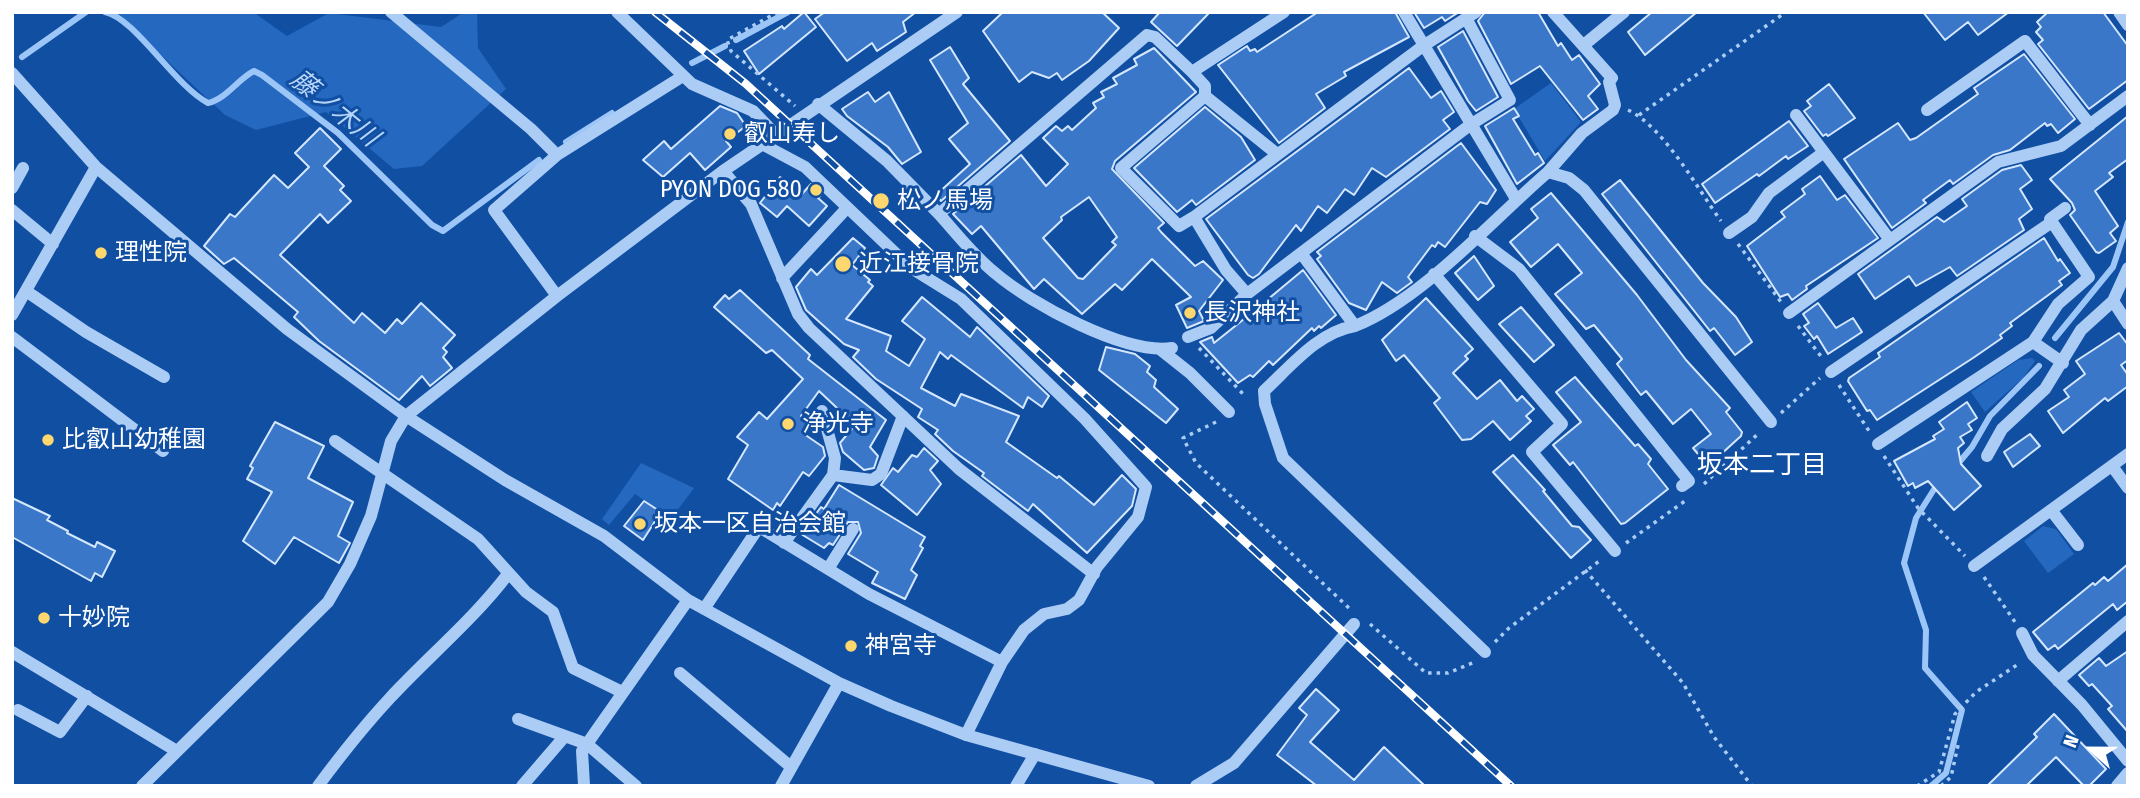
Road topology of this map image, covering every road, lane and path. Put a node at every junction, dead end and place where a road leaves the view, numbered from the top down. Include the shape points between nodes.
1 (391, 12) edge
2 (617, 12) edge
3 (778, 12) edge
4 (957, 12) edge
5 (1284, 12) edge
6 (1404, 12) edge
7 (1553, 12) edge
8 (1624, 12) edge
9 (1786, 12) edge
10 (2119, 12) edge
11 (1471, 15) edge
12 (2128, 25) edge
13 (1584, 44) junction
14 (1423, 46) junction
15 (1192, 72) junction
16 (12, 73) edge
17 (683, 76) junction
18 (1205, 96) junction
19 (2128, 96) edge
20 (818, 104) junction
21 (1927, 110) dead end
22 (804, 114) junction
23 (1639, 115) dead end
24 (1797, 115) dead end
25 (1470, 125) junction
26 (2090, 125) junction
27 (775, 134) junction
28 (762, 144) junction
29 (1824, 152) junction
30 (1276, 154) junction
31 (557, 155) junction
32 (96, 167) junction
33 (23, 168) dead end
34 (723, 171) junction
35 (1548, 172) junction
36 (12, 188) edge
37 (1516, 199) junction
38 (847, 208) junction
39 (2065, 208) dead end
40 (12, 211) edge
41 (939, 214) junction
42 (1194, 217) junction
43 (2052, 222) junction
44 (1729, 233) dead end
45 (1475, 236) junction
46 (1890, 240) junction
47 (53, 244) junction
48 (1301, 253) junction
49 (2128, 268) edge
50 (1434, 274) junction
51 (782, 278) junction
52 (26, 291) junction
53 (1247, 294) junction
54 (557, 296) junction
55 (2113, 301) junction
56 (1789, 313) dead end
57 (12, 316) edge
58 (2128, 324) edge
59 (1355, 326) junction
60 (12, 337) edge
61 (1188, 337) joint
62 (2033, 342) junction
63 (2063, 363) junction
64 (1831, 372) junction
65 (164, 377) dead end
66 (1246, 397) junction
67 (1264, 397) junction
68 (822, 411) dead end
69 (1229, 412) junction
70 (406, 416) junction
71 (903, 416) junction
72 (1771, 422) junction
73 (335, 441) dead end
74 (1878, 444) junction
75 (163, 451) dead end
76 (2128, 454) edge
77 (1987, 456) dead end
78 (2112, 466) junction
79 (382, 472) junction
80 (833, 475) junction
81 (1689, 486) junction
82 (2128, 488) edge
83 (2051, 510) junction
84 (1926, 516) dead end
85 (853, 529) dead end
86 (784, 543) junction
87 (2078, 545) dead end
88 (1615, 551) junction
89 (1975, 566) dead end
90 (828, 569) junction
91 (1585, 570) junction
92 (508, 574) junction
93 (1094, 574) junction
94 (688, 600) junction
95 (704, 609) junction
96 (2128, 621) edge
97 (1354, 624) junction
98 (2022, 633) dead end
99 (12, 652) edge
100 (1485, 652) junction
101 (2033, 655) junction
102 (1002, 662) junction
103 (680, 673) dead end
104 (2058, 681) junction
105 (839, 683) junction
106 (622, 692) junction
107 (87, 696) junction
108 (18, 710) dead end
109 (518, 719) dead end
110 (966, 735) junction
111 (565, 736) junction
112 (1959, 741) dead end
113 (587, 744) junction
114 (175, 750) junction
115 (1035, 754) junction
116 (2128, 761) edge
117 (791, 767) junction
118 (2128, 773) edge
119 (584, 785) edge
120 (142, 786) edge
121 (318, 786) edge
122 (523, 786) edge
123 (636, 786) edge
124 (780, 786) edge
125 (1016, 786) edge
126 (1149, 786) edge
127 (1196, 786) edge
128 (1752, 786) edge
129 (1917, 786) edge
130 (1941, 786) edge
131 (2117, 786) edge

1 - 31 street
2 - 17 street
3 - 22 path via 727,40 731,51
4 - 20 street
5 - 15 street
6 - 14 street
7 - 13 street
8 - 13 street
9 - 23 path
10 - 12 street
11 - 14 street
11 - 25 street via 1510,100
13 - 35 street via 1612,78 1615,104
14 - 25 street
14 - 30 street
15 - 18 street via 1205,86
15 - 41 street via 1155,37 1147,35
16 - 32 street
17 - 27 street via 754,111
17 - 31 street
18 - 30 street
18 - 42 street via 1121,168 1179,226
19 - 26 street
20 - 22 street
20 - 41 street via 887,161
21 - 26 street via 2025,41
22 - 27 street
24 - 29 street
25 - 37 street
25 - 48 street
26 - 46 street via 2062,146 1998,162
27 - 28 street
28 - 34 street
28 - 38 street via 804,167
29 - 44 street via 1769,192 1752,217
29 - 46 street
30 - 42 street
31 - 54 street via 494,210
32 - 47 street
32 - 70 street via 287,329
33 - 36 street
34 - 51 street via 751,204
34 - 54 street
35 - 37 street
35 - 72 street via 1569,178 1584,190
37 - 45 street
38 - 51 street
38 - 93 street via 912,268 961,299 1010,344 1146,487 1138,517
39 - 43 street via 2050,219
40 - 47 street
41 - 69 street via 995,274 1103,336 1167,349
42 - 53 street via 1226,270
43 - 62 street via 2089,277 2058,304
43 - 64 street
45 - 50 street
45 - 81 street via 1519,269
46 - 56 street
47 - 52 street
48 - 53 street
48 - 59 street
49 - 55 street
50 - 59 street via 1380,317
50 - 88 street via 1562,424 1532,452
51 - 71 street via 809,328
52 - 57 street
52 - 65 street
53 - 61 street via 1211,328
54 - 70 street
55 - 58 street
55 - 63 street via 2081,330
59 - 67 street via 1341,328 1318,342 1264,391
60 - 75 street
61 - 66 path
62 - 63 street
62 - 74 street
63 - 77 street via 2027,409 2001,429
64 - 72 path
64 - 74 path
66 - 67 path
66 - 69 path
67 - 100 street via 1283,457
68 - 80 street via 835,458
69 - 97 path via 1186,434 1185,445 1196,463 1331,588 1358,618
70 - 79 street via 391,441
70 - 94 street via 604,536
71 - 80 street via 881,474 872,480
71 - 93 street via 959,470
72 - 81 path
73 - 79 street
74 - 84 path
76 - 78 street
78 - 82 street
78 - 83 street
79 - 92 street via 478,539
79 - 114 street via 371,516 351,564 328,602
80 - 86 street
81 - 88 path
83 - 87 street
83 - 89 street
85 - 90 street
86 - 90 street
86 - 95 street via 759,527
88 - 91 path
90 - 102 street
91 - 100 path
91 - 128 path via 1683,682 1714,737
92 - 106 street via 553,612 573,668
92 - 121 street via 484,605 390,697
93 - 102 street via 1079,600 1034,620
94 - 95 street
94 - 106 street
95 - 105 street
96 - 104 street
97 - 100 path via 1366,621 1426,673 1448,673 1476,662
97 - 127 street via 1234,763
98 - 101 street
99 - 107 street
101 - 104 street
101 - 129 path via 1976,692 1955,714 1939,772
102 - 110 street
103 - 117 street
104 - 116 street
105 - 110 street
105 - 117 street
106 - 113 street
107 - 108 street via 60,732
107 - 114 street
109 - 111 street
110 - 115 street
111 - 113 street
111 - 122 street
112 - 130 path via 1951,777
113 - 119 street via 582,751
113 - 123 street
114 - 120 street
115 - 125 street
115 - 126 street
117 - 124 street
118 - 131 street

